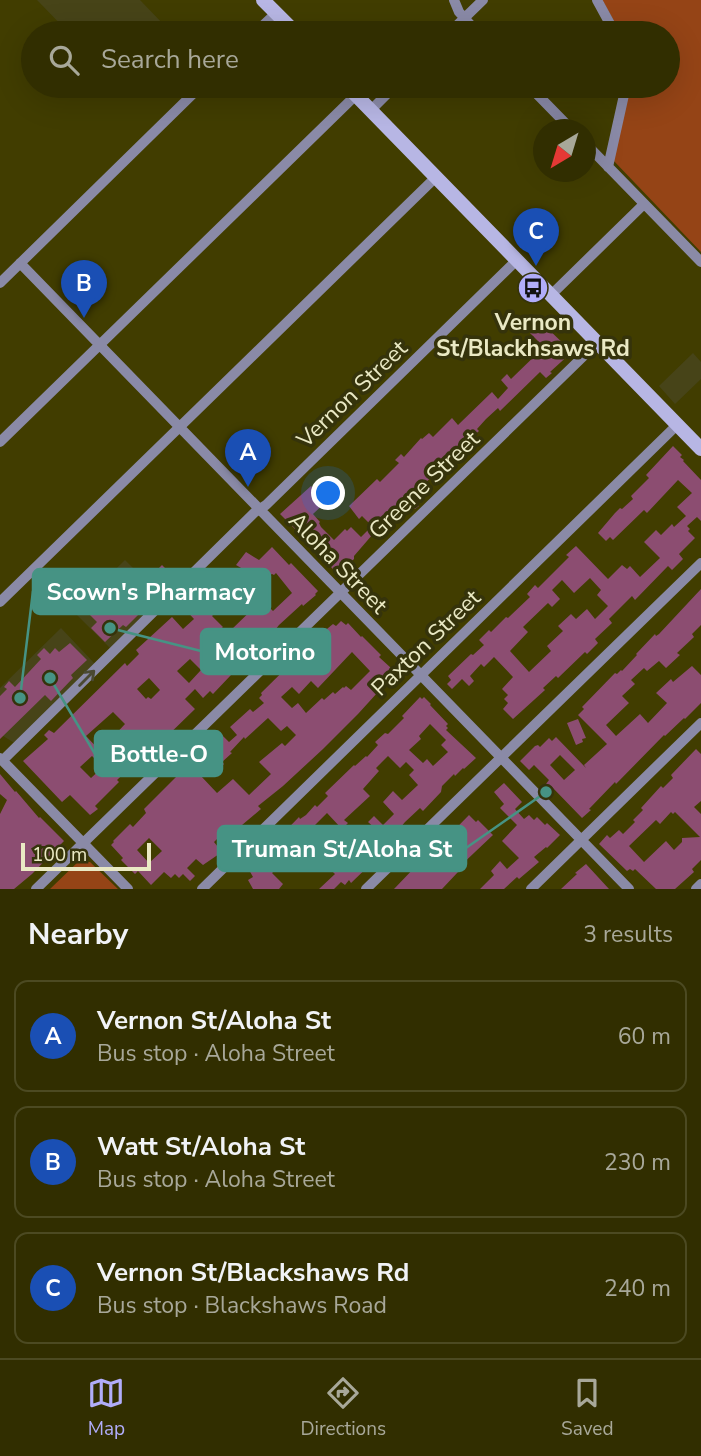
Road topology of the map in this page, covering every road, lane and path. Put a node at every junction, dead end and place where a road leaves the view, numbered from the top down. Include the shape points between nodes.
1 (264, 0) edge
2 (454, 0) edge
3 (483, 0) edge
4 (597, 0) edge
5 (276, 13) junction
6 (464, 19) joint
7 (268, 21) edge
8 (284, 21) edge
9 (608, 21) edge
10 (189, 98) edge
11 (345, 98) edge
12 (359, 98) edge
13 (383, 98) edge
14 (541, 98) edge
15 (623, 98) edge
16 (371, 110) junction
17 (561, 119) edge
18 (596, 154) edge
19 (608, 167) junction
20 (436, 177) junction
21 (644, 204) junction
22 (517, 260) junction
23 (701, 262) edge
24 (20, 263) junction
25 (0, 283) edge
26 (551, 295) junction
27 (597, 343) junction
28 (100, 346) junction
29 (677, 425) junction
30 (179, 428) junction
31 (0, 442) edge
32 (701, 449) edge
33 (259, 509) junction
34 (701, 563) edge
35 (340, 593) junction
36 (0, 602) edge
37 (421, 676) junction
38 (701, 723) edge
39 (500, 758) junction
40 (2, 759) edge
41 (581, 841) junction
42 (84, 843) junction
43 (701, 884) edge
44 (36, 889) edge
45 (128, 889) edge
46 (202, 889) edge
47 (366, 889) edge
48 (531, 889) edge
49 (629, 889) edge
50 (696, 889) edge

1 - 5 main road
2 - 6 street
3 - 6 street
4 - 9 street
5 - 7 street
5 - 8 main road
10 - 24 street
11 - 28 street
12 - 16 main road
13 - 16 street
14 - 17 street
15 - 19 street
16 - 20 main road
18 - 19 street
19 - 21 street
20 - 22 main road
20 - 30 street
21 - 23 street
21 - 26 street
22 - 26 main road
22 - 33 street, Vernon Street
24 - 25 street
24 - 28 street, Aloha Street
26 - 27 main road
27 - 29 main road
27 - 35 street, Greene Street
28 - 30 street, Aloha Street
28 - 31 street
29 - 32 main road
29 - 37 street, Paxton Street
30 - 33 street, Aloha Street
30 - 36 street
33 - 35 street, Aloha Street
40 -> 33 street, Vernon Street
34 - 39 street
35 - 37 street, Aloha Street
35 - 42 street, Greene Street
37 - 39 street, Aloha Street
37 - 46 street, Paxton Street
38 - 41 street
39 - 41 street, Aloha Street
39 - 47 street
40 - 42 street
41 - 48 street
41 - 49 street, Aloha Street
42 - 44 street, Greene Street
42 - 45 street
43 - 50 street

